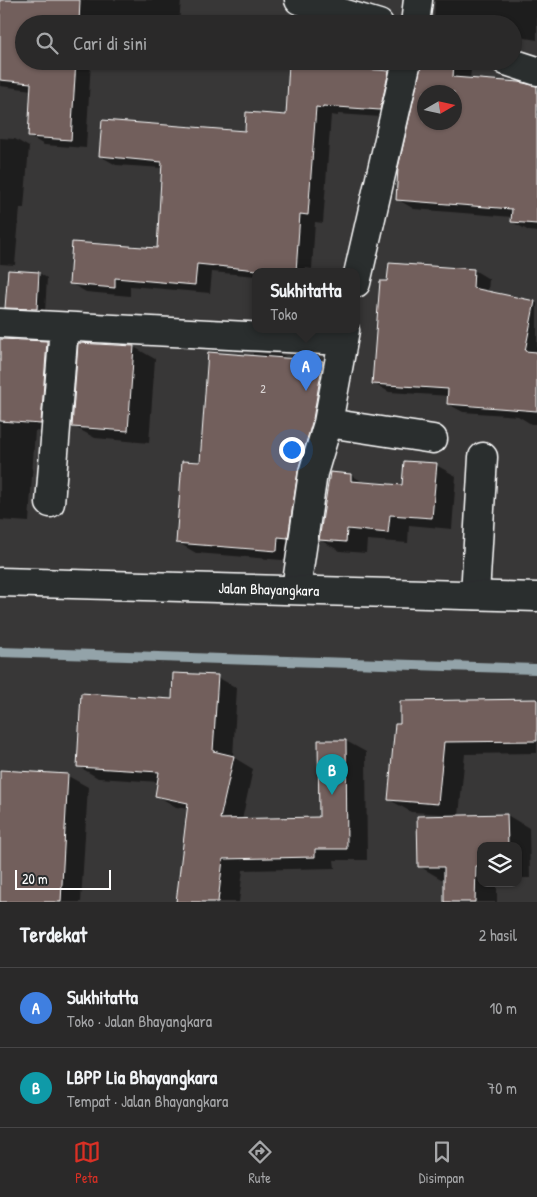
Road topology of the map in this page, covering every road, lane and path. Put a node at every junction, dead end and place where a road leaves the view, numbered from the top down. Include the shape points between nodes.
1 (299, 0) edge
2 (418, 0) edge
3 (349, 15) edge
4 (416, 15) edge
5 (522, 66) edge
6 (405, 70) edge
7 (537, 70) edge
8 (359, 268) edge
9 (0, 324) edge
10 (64, 327) junction
11 (252, 332) edge
12 (274, 333) edge
13 (344, 335) edge
14 (328, 423) junction
15 (433, 439) dead end
16 (483, 457) dead end
17 (50, 502) dead end
18 (0, 582) edge
19 (296, 589) junction
20 (475, 595) junction
21 (537, 597) edge

1 - 3 street
2 - 4 street
5 - 7 street
6 - 8 street
9 - 10 street
10 - 11 street
10 - 17 street
12 - 13 street
13 - 14 street
14 - 15 street
14 - 19 street via 314,473
16 - 20 street
18 - 19 street, Jalan Bhayangkara
19 - 20 street, Jalan Bhayangkara
20 - 21 street, Jalan Bhayangkara

